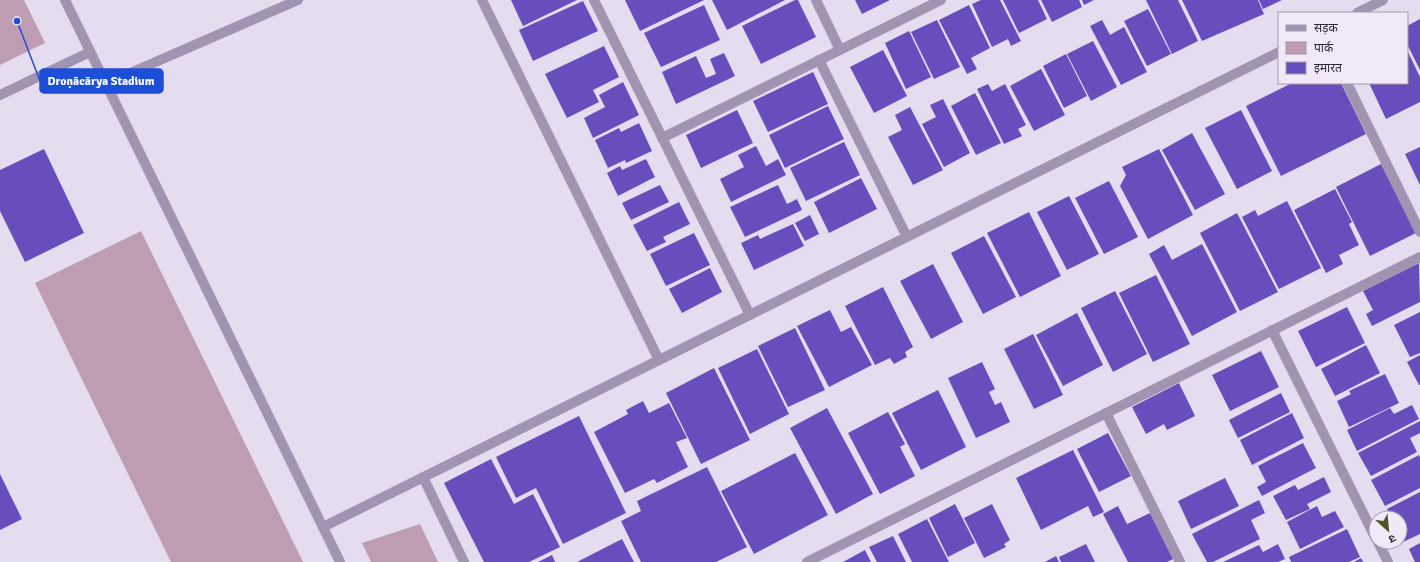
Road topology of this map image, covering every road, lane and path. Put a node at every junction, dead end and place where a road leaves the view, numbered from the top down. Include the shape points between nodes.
1 (65, 0) edge
2 (298, 0) edge
3 (482, 0) edge
4 (594, 0) edge
5 (816, 0) edge
6 (941, 0) edge
7 (1383, 0) edge
8 (1359, 12) edge
9 (840, 50) junction
10 (90, 52) junction
11 (1278, 52) edge
12 (819, 60) junction
13 (106, 84) junction
14 (1347, 84) edge
15 (0, 95) edge
16 (662, 138) junction
17 (1420, 232) edge
18 (907, 237) junction
19 (1420, 256) edge
20 (750, 315) junction
21 (1272, 330) junction
22 (659, 360) junction
23 (1106, 413) junction
24 (423, 477) junction
25 (1368, 522) edge
26 (323, 527) junction
27 (1382, 550) edge
28 (340, 562) edge
29 (464, 562) edge
30 (807, 562) edge
31 (1180, 562) edge
32 (1388, 562) edge

1 - 10 street
2 - 13 street
3 - 22 street
4 - 16 street
5 - 9 street
6 - 9 street
7 - 8 street
9 - 12 street
10 - 13 street
10 - 15 street
11 - 18 street
12 - 16 street
12 - 18 street
13 - 26 street
14 - 17 street
16 - 20 street
18 - 20 street
19 - 21 street
20 - 22 street
21 - 23 street
21 - 25 street
22 - 24 street
23 - 30 street
23 - 31 street
24 - 26 street
24 - 29 street
26 - 28 street
27 - 32 street

